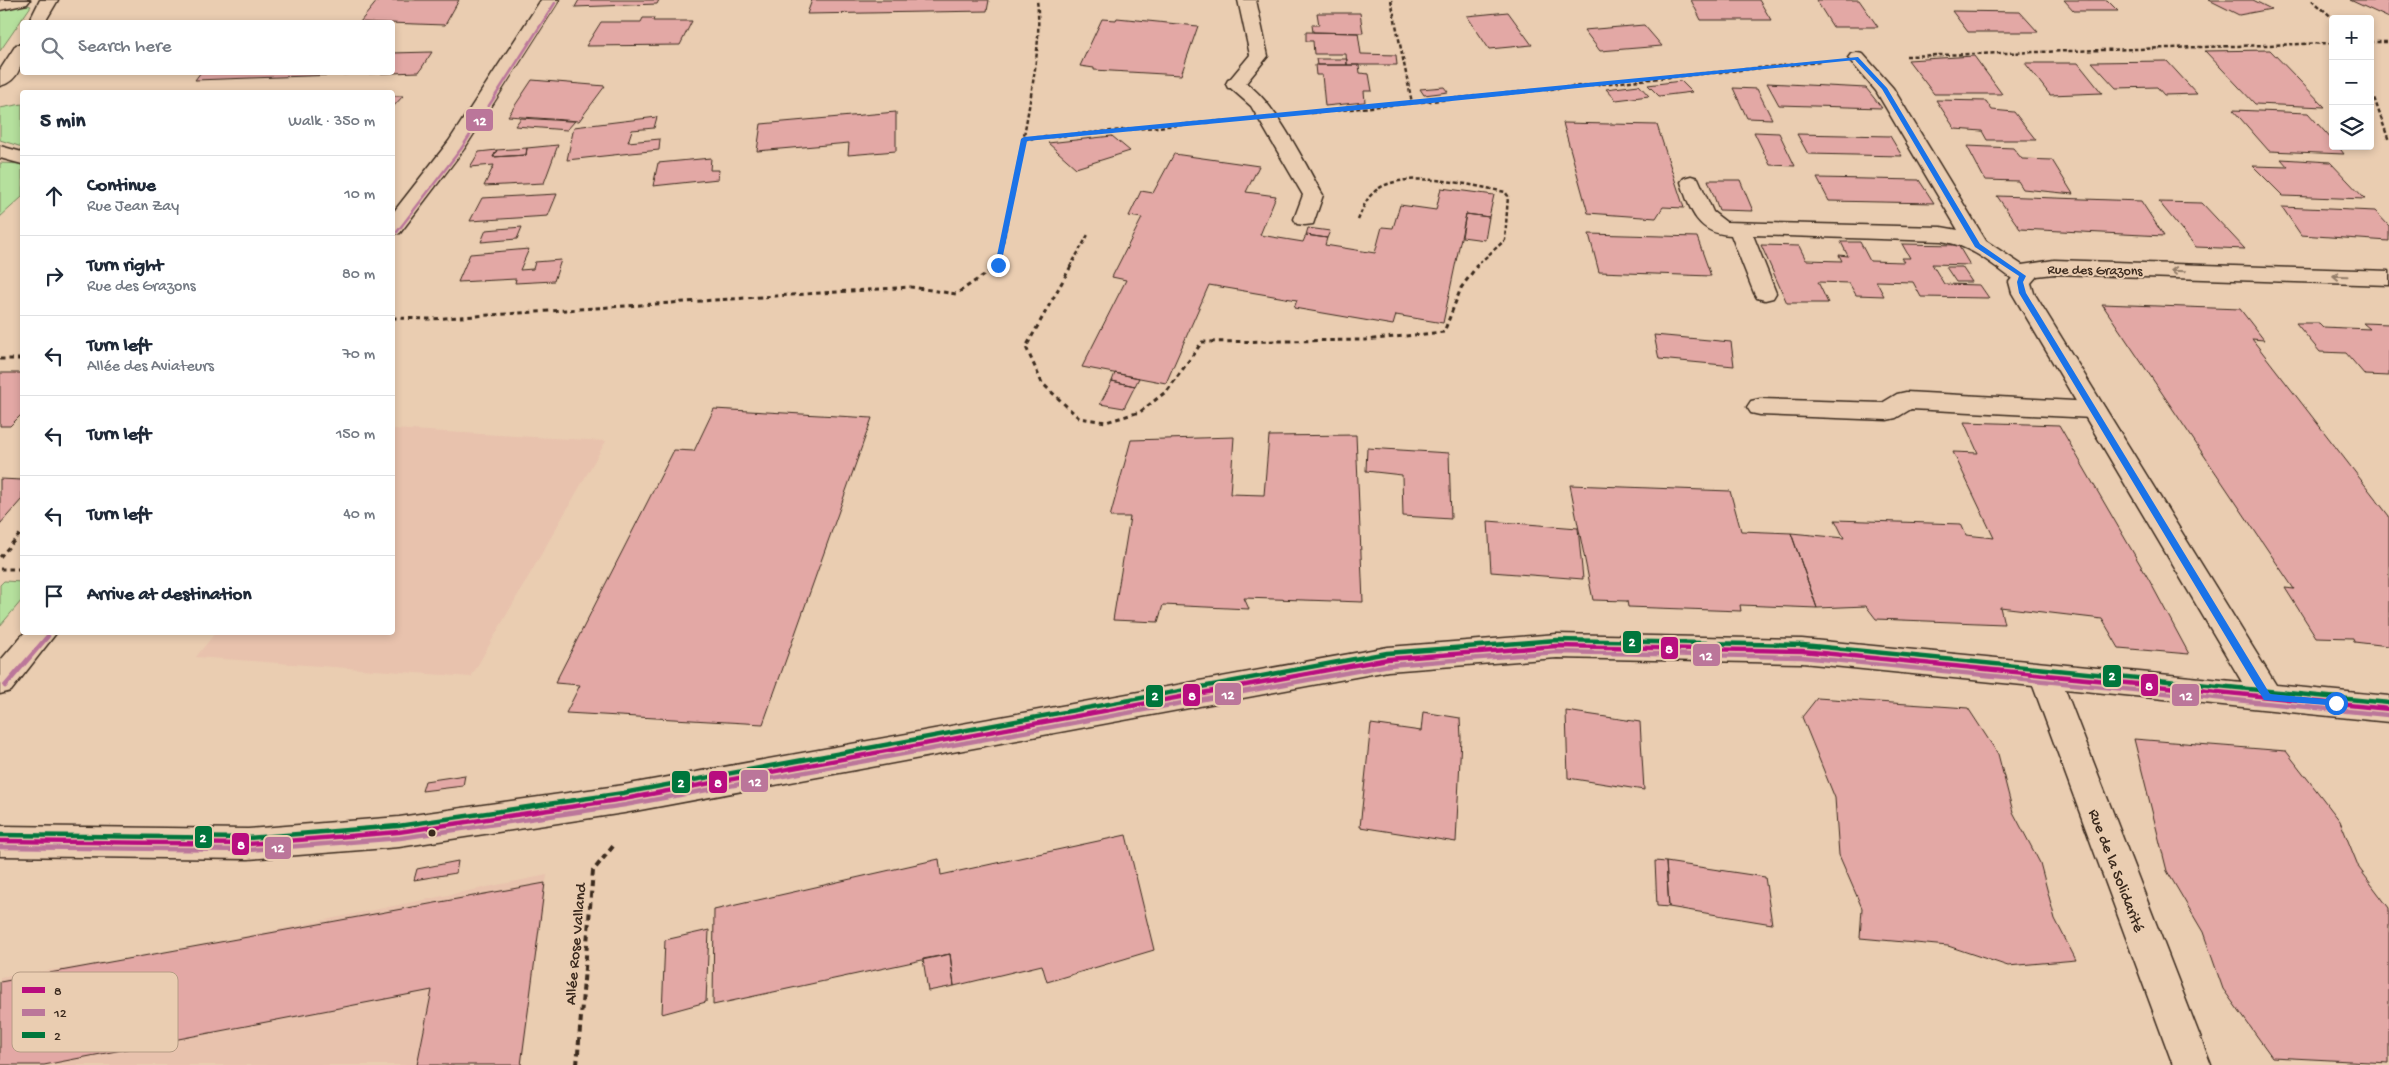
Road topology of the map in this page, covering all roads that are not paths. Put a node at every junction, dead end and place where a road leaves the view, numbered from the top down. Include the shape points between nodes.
1 (21, 0) edge
2 (49, 0) edge
3 (550, 0) edge
4 (1247, 0) edge
5 (0, 5) edge
6 (38, 20) edge
7 (20, 53) edge
8 (1856, 58) road end
9 (0, 80) edge
10 (0, 152) edge
11 (20, 157) edge
12 (1691, 182) dead end
13 (1305, 219) dead end
14 (395, 225) edge
15 (1740, 228) junction
16 (1978, 245) junction
17 (2023, 276) junction
18 (2389, 278) edge
19 (1765, 293) dead end
20 (1760, 407) dead end
21 (2093, 410) junction
22 (40, 635) edge
23 (2044, 675) junction
24 (0, 682) edge
25 (2267, 697) junction
26 (2389, 709) edge
27 (0, 841) edge
28 (2192, 1065) edge

1 - 5 street
2 - 6 street
3 - 14 street via 449,156
4 - 13 street via 1259,56 1235,84 1259,104 1314,195
7 - 9 street via 11,70
8 - 16 street via 1884,88
10 - 11 street
12 - 15 street via 1708,221 1722,228
15 - 16 street via 1941,234 1960,237
15 - 19 street
16 - 17 street
18 -> 17 street, Rue des Grazons via 2054,267 2030,270
17 - 21 street via 2020,282 2022,293
20 - 21 street via 1887,412 1906,400
21 - 25 street
22 - 24 street
23 - 25 street
23 - 27 street via 1802,651 1557,646 1388,659 624,798 399,832 248,844
23 - 28 street, Rue de la Solidarité
25 - 26 street

